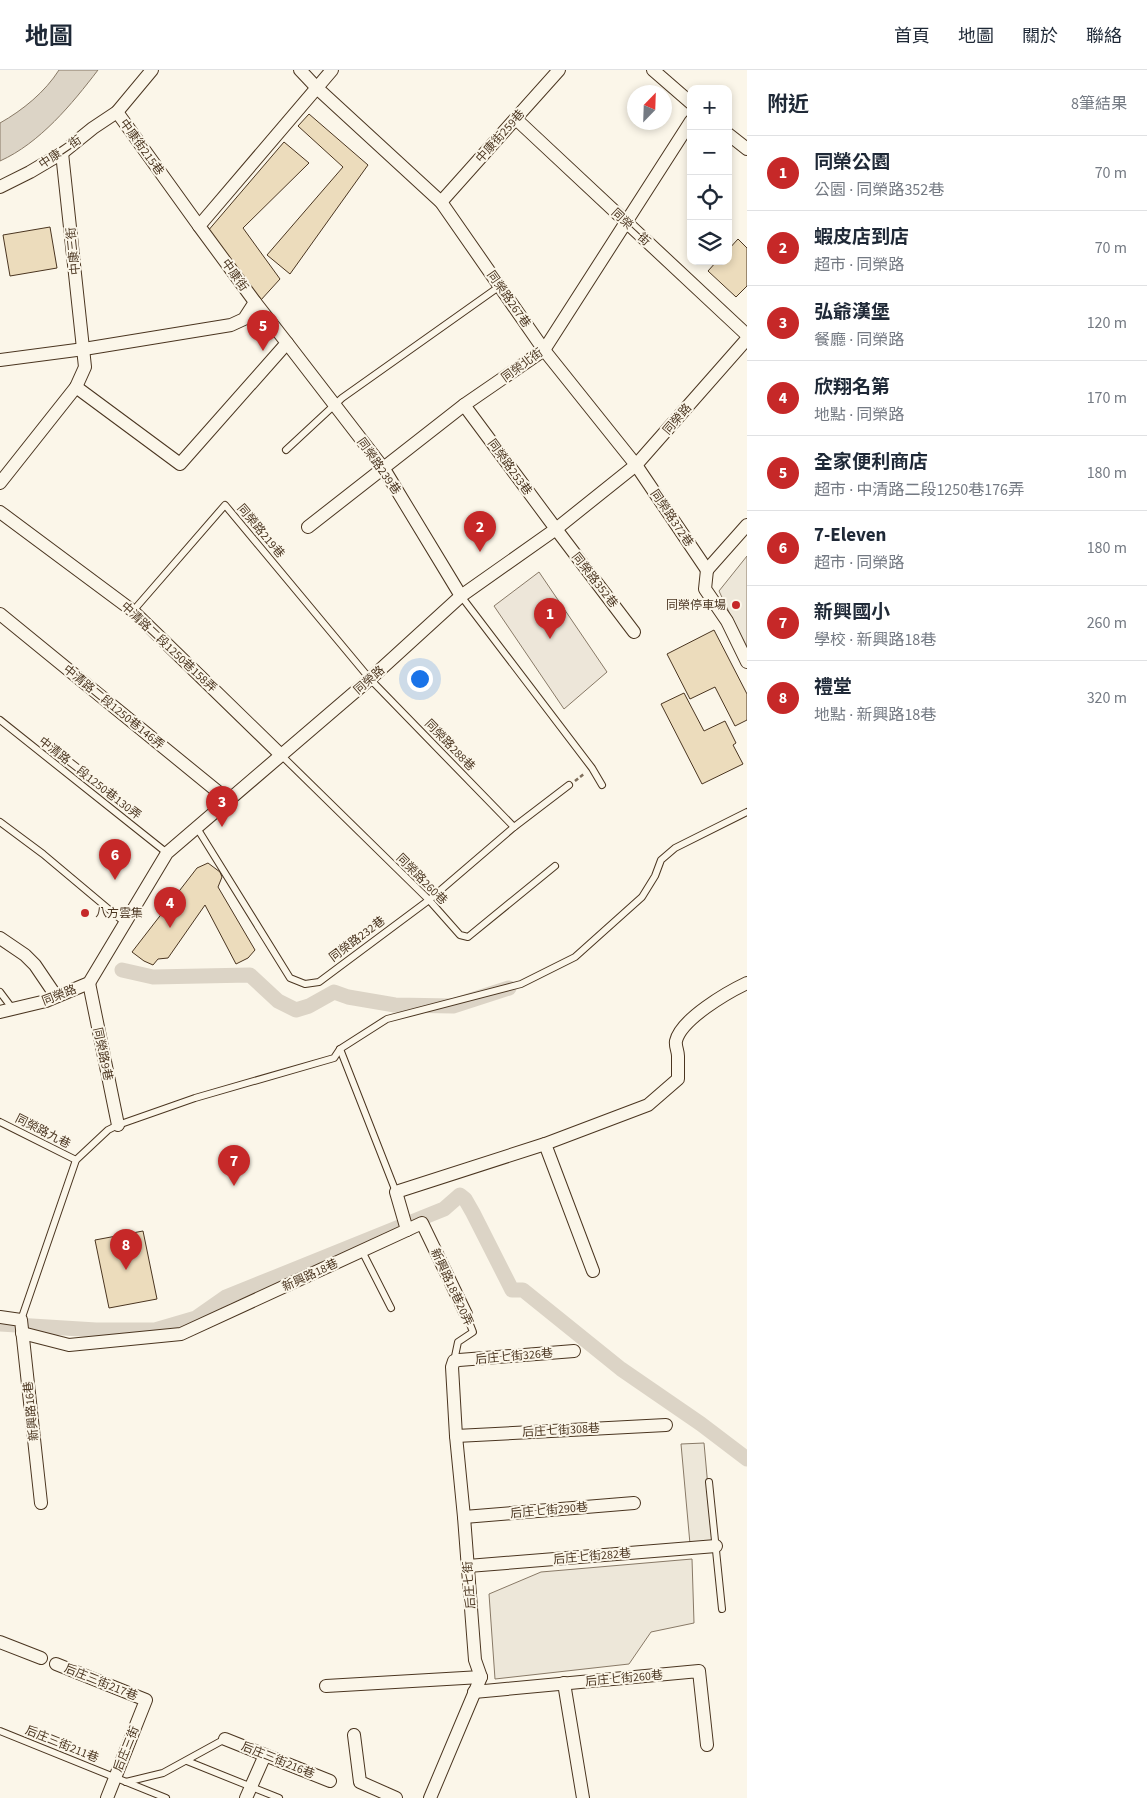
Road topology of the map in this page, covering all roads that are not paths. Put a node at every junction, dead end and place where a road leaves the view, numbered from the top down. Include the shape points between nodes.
1 (152, 70) edge
2 (300, 70) edge
3 (332, 70) edge
4 (559, 70) edge
5 (653, 70) edge
6 (317, 88) junction
7 (687, 100) edge
8 (117, 112) junction
9 (516, 119) junction
10 (687, 127) edge
11 (732, 137) edge
12 (747, 149) edge
13 (62, 153) junction
14 (0, 187) edge
15 (441, 202) junction
16 (626, 223) junction
17 (199, 226) junction
18 (500, 286) junction
19 (255, 302) junction
20 (747, 335) edge
21 (747, 339) edge
22 (287, 343) junction
23 (84, 349) junction
24 (544, 350) junction
25 (0, 360) edge
26 (76, 387) junction
27 (334, 404) junction
28 (464, 405) junction
29 (286, 450) dead end
30 (636, 465) junction
31 (384, 469) junction
32 (0, 483) edge
33 (0, 512) edge
34 (747, 525) edge
35 (308, 527) dead end
36 (556, 529) junction
37 (707, 570) junction
38 (461, 596) junction
39 (133, 610) junction
40 (0, 614) edge
41 (634, 632) dead end
42 (747, 662) edge
43 (370, 679) junction
44 (0, 720) edge
45 (281, 755) junction
46 (569, 785) road end
47 (602, 785) dead end
48 (228, 800) junction
49 (747, 812) edge
50 (0, 822) edge
51 (514, 827) junction
52 (197, 828) junction
53 (167, 853) junction
54 (555, 866) dead end
55 (429, 900) junction
56 (124, 922) junction
57 (0, 938) edge
58 (88, 983) junction
59 (747, 983) edge
60 (0, 992) edge
61 (56, 996) junction
62 (6, 1010) edge
63 (340, 1049) junction
64 (0, 1122) edge
65 (118, 1125) junction
66 (545, 1144) junction
67 (76, 1160) junction
68 (396, 1192) junction
69 (407, 1230) junction
70 (362, 1251) junction
71 (593, 1271) dead end
72 (391, 1308) dead end
73 (466, 1314) joint
74 (0, 1317) edge
75 (21, 1320) junction
76 (22, 1333) junction
77 (574, 1351) dead end
78 (454, 1362) junction
79 (666, 1425) dead end
80 (456, 1436) junction
81 (710, 1482) dead end
82 (41, 1503) dead end
83 (634, 1503) dead end
84 (464, 1517) junction
85 (716, 1546) junction
86 (468, 1566) junction
87 (722, 1609) dead end
88 (0, 1642) edge
89 (41, 1658) dead end
90 (56, 1664) dead end
91 (480, 1677) junction
92 (564, 1683) junction
93 (326, 1686) dead end
94 (474, 1692) junction
95 (146, 1700) joint
96 (0, 1731) edge
97 (354, 1735) dead end
98 (225, 1739) joint
99 (707, 1745) dead end
100 (265, 1755) junction
101 (187, 1761) junction
102 (121, 1780) junction
103 (330, 1781) dead end
104 (249, 1792) edge
105 (107, 1798) edge
106 (166, 1798) edge
107 (279, 1798) edge
108 (396, 1798) edge
109 (430, 1798) edge
110 (583, 1798) edge

1 - 8 street, 中康街215巷
2 - 6 street
3 - 6 street
4 - 9 street, 中康街259巷
5 - 7 street
6 - 15 street
6 - 17 street
8 - 13 street, 中康二街
8 - 17 street, 中康街215巷
9 - 15 street, 中康街259巷
9 - 16 street, 同榮一街
10 - 16 street, 同榮北街
11 - 12 street
13 - 14 street, 中康二街
13 - 23 street, 中康三街
15 - 18 street, 同榮路267巷
16 - 20 street, 同榮一街
16 - 24 street, 同榮北街
17 - 19 street, 中康街
18 - 24 street, 同榮路267巷
18 - 27 lane
19 - 22 street, 同榮路239巷
19 - 23 street, 中康街 via 244,319 231,325
21 - 30 street, 同榮路
22 - 26 street via 180,464
22 - 27 street, 同榮路239巷
23 - 25 street, 中康街
23 - 26 street, 中康三街 via 85,367
24 - 28 street, 同榮北街
24 - 30 street, 同榮路267巷
26 - 32 street, 中康三街
27 - 29 lane
27 - 31 street, 同榮路239巷
28 - 31 street, 同榮北街
28 - 36 street, 同榮路253巷
30 - 36 street, 同榮路
30 - 37 street, 同榮路372巷
31 - 35 street, 同榮北街
31 - 38 street, 同榮路239巷
33 - 39 street, 中清路二段1250巷158弄
34 - 37 street
36 - 38 street, 同榮路
36 - 41 street, 同榮路352巷
37 - 42 street via 705,589 727,621
38 - 43 street, 同榮路
38 - 47 lane
39 - 43 lane, 同榮路219巷 via 225,504
39 - 45 street, 中清路二段1250巷158弄
40 - 48 street, 中清路二段1250巷146弄
43 - 45 street, 同榮路
43 - 51 lane, 同榮路288巷
44 - 53 lane, 中清路二段1250巷130弄
45 - 48 street, 同榮路
45 - 55 lane, 同榮路260巷
46 - 51 lane, 同榮路232巷
48 - 52 street, 同榮路
49 - 63 lane via 675,848 661,860 642,897 575,957 521,984 387,1019
50 - 56 lane
51 - 55 lane, 同榮路232巷
52 - 53 street, 同榮路
52 - 55 lane, 同榮路232巷 via 290,978 305,984 319,982
53 - 56 street, 同榮路
54 - 55 lane, 同榮路260巷 via 468,937 460,935
56 - 58 street, 同榮路
57 - 61 street via 34,965
58 - 61 street, 同榮路
58 - 65 street, 同榮路9巷
59 - 66 street via 725,993 678,1034 675,1043 678,1079 648,1105
60 - 62 lane
61 - 62 street, 同榮路
63 - 65 lane via 334,1058 195,1098
63 - 68 lane
64 - 67 lane, 同榮路九巷
65 - 67 lane via 108,1130
66 - 68 street
66 - 71 street
67 - 75 lane
68 - 69 street
69 - 70 street, 新興路18巷
69 - 73 street, 新興路18巷20弄 via 422,1223
70 - 72 lane
70 - 76 street, 新興路18巷 via 181,1334 68,1345
73 - 78 lane, 新興路18巷20弄 via 473,1332 458,1342
74 - 75 street
75 - 76 street, 新興路16巷
76 - 82 street, 新興路16巷
77 - 78 street, 后庄七街326巷
78 - 80 street, 后庄七街
79 - 80 street, 后庄七街308巷
80 - 84 street, 后庄七街
81 - 85 lane
83 - 84 street, 后庄七街290巷
84 - 86 street, 后庄七街
85 - 86 street, 后庄七街282巷
85 - 87 lane
86 - 91 street, 后庄七街 via 475,1660
88 - 89 street
90 - 95 street, 后庄三街217巷
91 - 93 street
91 - 94 street
92 - 94 street, 后庄七街260巷
92 - 99 street, 后庄七街260巷 via 699,1671
92 - 110 street
94 - 109 street
95 - 102 street, 后庄三街
96 - 102 lane, 后庄三街211巷
97 - 108 street via 360,1782
98 - 100 street, 后庄三街216巷
98 - 101 lane
100 - 103 street, 后庄三街216巷
100 - 104 street
101 - 102 lane via 163,1773
101 - 104 lane
102 - 105 street, 后庄三街
102 - 106 lane, 后庄三街211巷
104 - 107 lane

